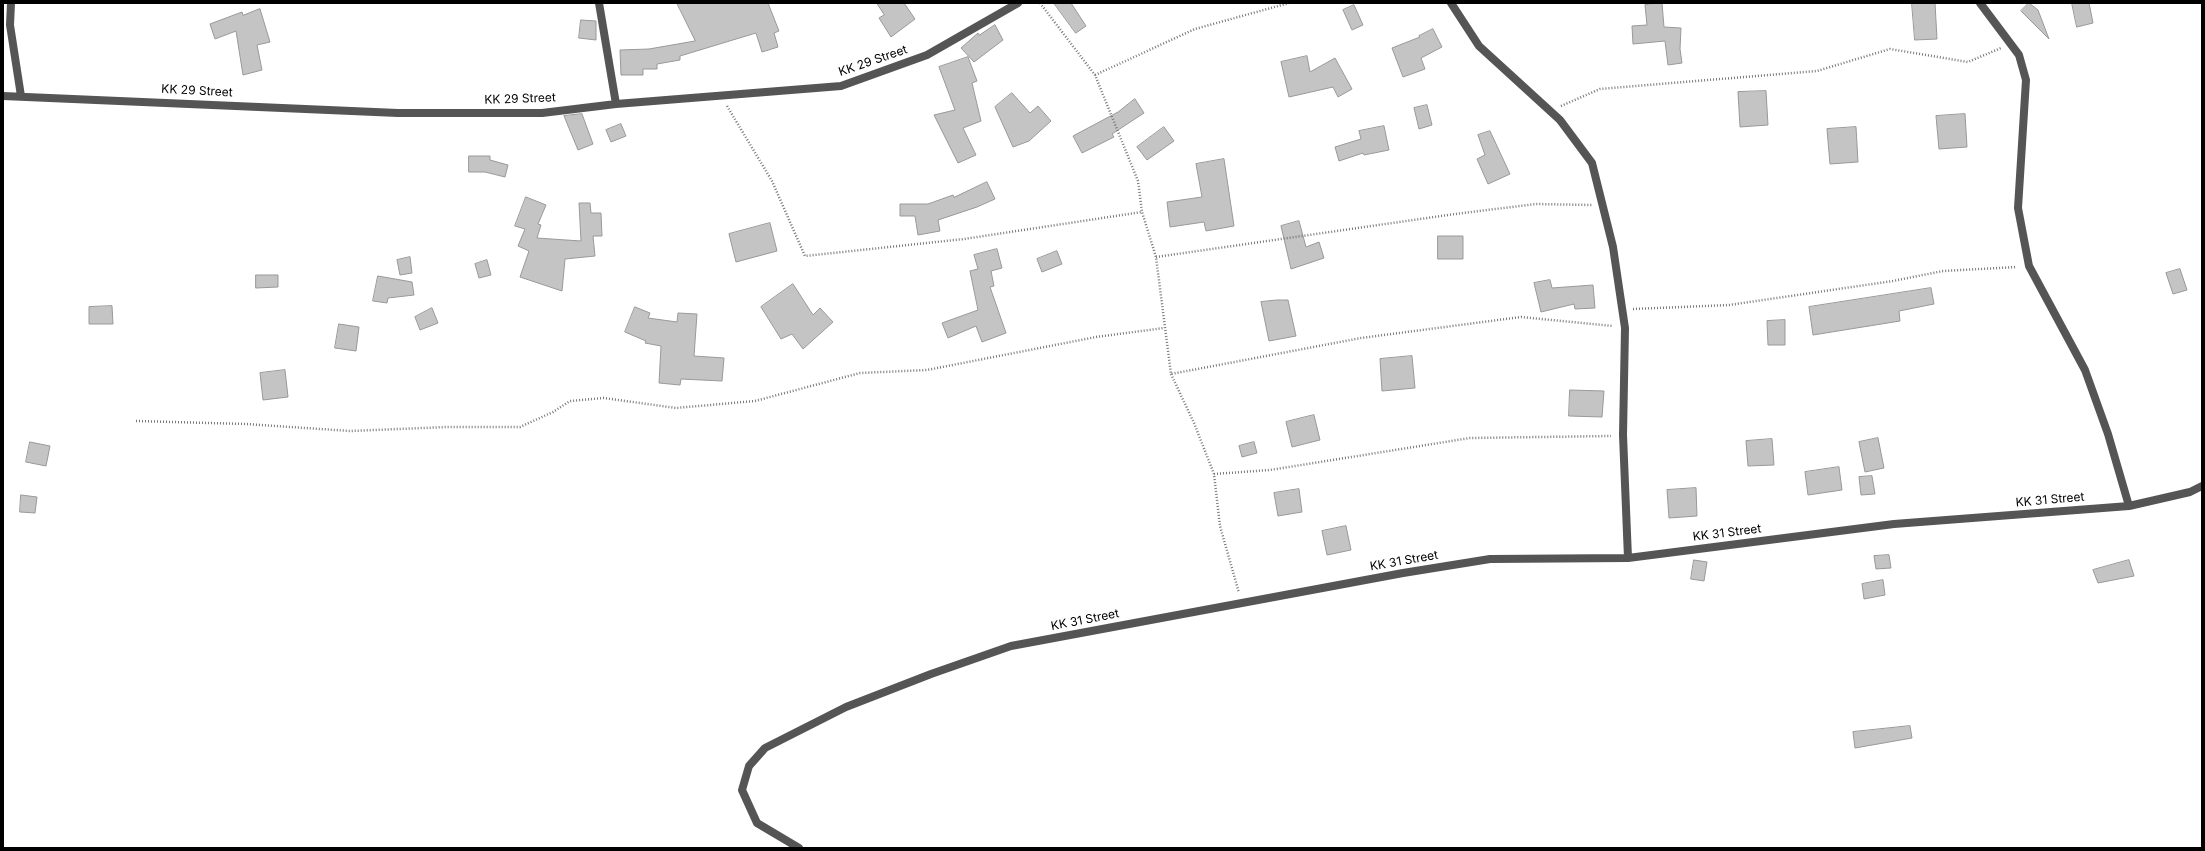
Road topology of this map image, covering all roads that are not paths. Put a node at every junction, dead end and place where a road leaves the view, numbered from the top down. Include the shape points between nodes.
1 (11, 3) edge
2 (600, 3) edge
3 (1018, 3) edge
4 (1451, 3) edge
5 (1980, 3) edge
6 (3, 96) edge
7 (21, 96) junction
8 (616, 104) junction
9 (2202, 486) edge
10 (2129, 506) junction
11 (1628, 558) junction
12 (799, 848) edge

1 - 7 street via 10,25
2 - 8 street
3 - 8 street, KK 29 Street via 927,55 841,86
4 - 11 street via 1479,46 1560,120 1592,163 1613,247 1625,328 1624,435
5 - 10 street via 2019,55 2026,80 2018,208 2029,266 2085,370 2108,434
6 - 7 street, KK 29 Street
7 - 8 street, KK 29 Street via 398,113 542,113
9 - 10 street, KK 31 Street via 2190,492
10 - 11 street, KK 31 Street via 1894,524
11 - 12 street, KK 31 Street via 1490,559 1011,646 846,708 765,748 749,766 742,790 757,823

